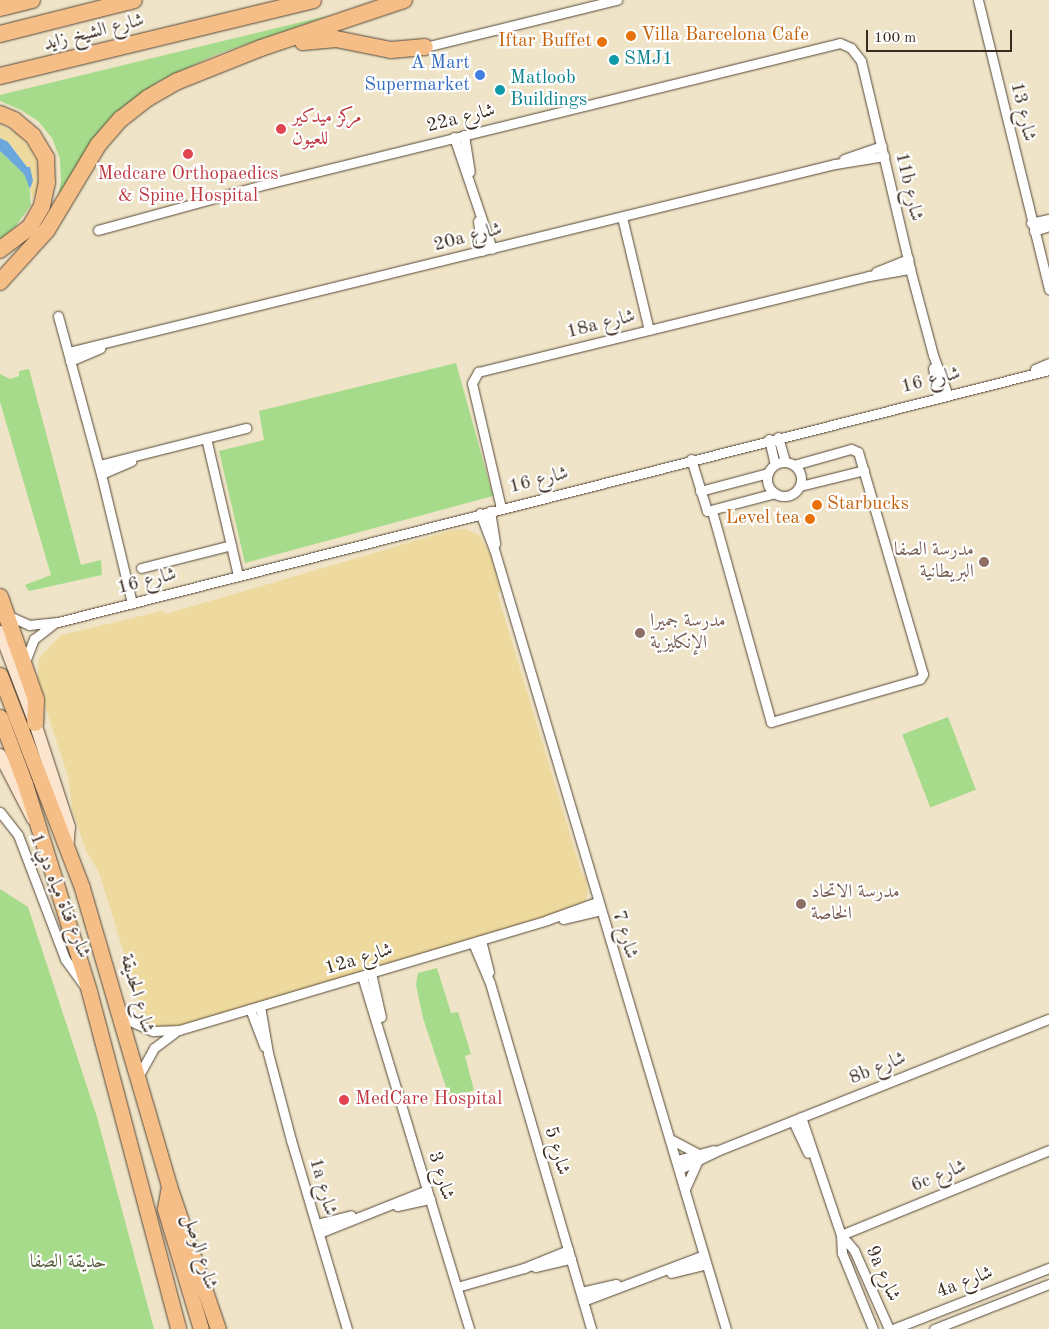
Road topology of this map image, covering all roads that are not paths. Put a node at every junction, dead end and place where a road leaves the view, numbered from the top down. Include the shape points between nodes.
1 (32, 0) edge
2 (134, 0) edge
3 (313, 0) edge
4 (404, 0) edge
5 (617, 0) edge
6 (978, 0) edge
7 (0, 8) edge
8 (0, 34) edge
9 (833, 44) joint
10 (425, 47) joint
11 (261, 48) junction
12 (0, 76) edge
13 (0, 114) edge
14 (464, 135) junction
15 (454, 137) junction
16 (882, 146) junction
17 (884, 156) junction
18 (835, 164) junction
19 (470, 182) junction
20 (478, 211) junction
21 (622, 217) junction
22 (1049, 219) edge
23 (1049, 226) edge
24 (1033, 227) junction
25 (98, 230) dead end
26 (492, 249) junction
27 (0, 250) edge
28 (482, 251) junction
29 (27, 255) junction
30 (908, 259) junction
31 (910, 269) junction
32 (0, 274) edge
33 (869, 276) junction
34 (0, 282) edge
35 (1049, 289) edge
36 (58, 316) dead end
37 (649, 330) junction
38 (69, 356) junction
39 (1049, 363) edge
40 (1049, 370) edge
41 (1028, 373) junction
42 (943, 394) junction
43 (246, 428) dead end
44 (778, 437) junction
45 (206, 438) junction
46 (769, 439) junction
47 (691, 459) junction
48 (784, 464) junction
49 (100, 469) junction
50 (864, 470) junction
51 (768, 473) junction
52 (800, 486) junction
53 (700, 491) junction
54 (775, 493) junction
55 (501, 508) junction
56 (490, 511) junction
57 (712, 511) junction
58 (480, 513) junction
59 (231, 545) junction
60 (494, 549) junction
61 (141, 568) dead end
62 (238, 575) junction
63 (0, 597) edge
64 (132, 602) junction
65 (6, 615) junction
66 (58, 622) junction
67 (0, 632) edge
68 (24, 665) junction
69 (0, 675) edge
70 (0, 717) edge
71 (35, 723) junction
72 (0, 755) edge
73 (0, 812) edge
74 (38, 827) junction
75 (67, 849) junction
76 (597, 902) junction
77 (600, 912) junction
78 (548, 920) junction
79 (477, 941) junction
80 (366, 974) junction
81 (89, 991) junction
82 (260, 1006) junction
83 (250, 1009) junction
84 (121, 1017) junction
85 (1049, 1018) edge
86 (179, 1030) junction
87 (268, 1053) junction
88 (139, 1075) junction
89 (797, 1119) junction
90 (670, 1139) junction
91 (1049, 1150) edge
92 (696, 1157) junction
93 (678, 1164) junction
94 (169, 1186) junction
95 (685, 1189) junction
96 (428, 1195) junction
97 (317, 1228) junction
98 (841, 1235) junction
99 (570, 1254) junction
100 (705, 1259) junction
101 (1049, 1268) edge
102 (1049, 1284) edge
103 (457, 1287) junction
104 (582, 1297) junction
105 (932, 1313) junction
106 (936, 1328) edge
107 (178, 1329) edge
108 (201, 1329) edge
109 (218, 1329) edge
110 (347, 1329) edge
111 (469, 1329) edge
112 (592, 1329) edge
113 (726, 1329) edge
114 (873, 1329) edge
115 (889, 1329) edge
116 (893, 1329) edge

1 - 7 highway
2 - 8 highway, شارع الشيخ زايد
3 - 12 highway, شارع الشيخ زايد
4 - 11 highway
5 - 10 street
6 - 24 street, شارع 13
9 - 14 street, 22a شارع
9 - 16 street, 11b شارع via 851,48 861,61
10 - 11 highway via 391,50 328,39
11 - 29 highway via 178,81 127,114 98,145 56,216
13 - 27 highway via 14,120 33,136 46,158 47,170 46,194 37,217 22,236
14 - 15 street, 22a شارع
14 - 19 street
15 - 19 street
15 - 25 street, 22a شارع
16 - 17 street, 11b شارع
16 - 18 street, 20a شارع
17 - 18 street, 20a شارع
17 - 30 street, 11b شارع
18 - 21 street, 20a شارع
19 - 20 street
20 - 26 street
20 - 28 street
21 - 26 street, 20a شارع
21 - 37 street
22 - 24 street
23 - 24 street
24 - 35 street, شارع 13
26 - 28 street, 20a شارع
28 - 38 street, 20a شارع via 109,343
29 - 32 highway
29 - 34 highway
30 - 31 street, 11b شارع
30 - 33 street, 18a شارع
31 - 33 street, 18a شارع
31 - 42 street, 11b شارع
33 - 37 street, 18a شارع
36 - 38 street
37 - 55 street, 18a شارع via 475,375 472,383
38 - 49 street
39 - 41 street, شارع 16
40 - 41 street, شارع 16
41 - 42 street, شارع 16
42 - 44 street, شارع 16
43 - 45 street
44 - 46 street, شارع 16
44 - 48 street
45 - 49 street
45 - 59 street
46 - 47 street, شارع 16
46 - 48 street
47 - 53 street
47 - 55 street, شارع 16
48 - 50 street via 854,449
48 - 51 street
48 - 52 street via 800,472
49 - 64 street
50 - 52 street
50 - 57 street via 923,676 775,724 770,721
51 - 53 street
51 - 54 street via 768,482
52 - 54 street via 789,495
53 - 57 street via 706,509
54 - 57 street
55 - 56 street, شارع 16
56 - 58 street, شارع 16
56 - 60 street, شارع 7
58 - 60 street, شارع 7
58 - 62 street, شارع 16
59 - 61 street
59 - 62 street
60 - 76 street, شارع 7
62 - 64 street, شارع 16
63 - 65 highway
64 - 66 street, شارع 16
65 - 66 street, شارع 16 via 29,624
65 - 68 highway
66 - 68 street, شارع 16 via 34,639
67 - 71 main road
68 - 71 highway via 36,700
69 - 75 main road, شارع الحديقة
70 - 74 main road
71 - 75 main road via 68,827
72 - 74 main road
73 - 81 street, شارع قناة مياه دبي 1 via 18,835 65,959
74 - 81 main road
75 - 84 main road, شارع الحديقة
76 - 77 street, شارع 7
76 - 78 street, 12a شارع
77 - 78 street, 12a شارع
77 - 90 street, شارع 7
78 - 79 street, 12a شارع
79 - 80 street, 12a شارع
79 - 99 street, شارع 5
80 - 82 street, 12a شارع
80 - 96 street, شارع 3
81 - 107 main road
82 - 83 street, 12a شارع
82 - 87 street, 1a شارع
83 - 86 street, 12a شارع
83 - 87 street, 1a شارع
84 - 86 street, 12a شارع via 153,1031
84 - 88 main road, شارع الحديقة
85 - 89 street, 8b شارع
86 - 88 street, 12a شارع via 158,1043
87 - 97 street, 1a شارع
88 - 94 main road, شارع الحديقة
89 - 92 street, 8b شارع
89 - 98 street, 9a شارع
90 - 92 street
90 - 93 street, شارع 7
91 - 98 street, 6c شارع
92 - 93 street, 8b شارع
92 - 95 street
93 - 95 street, شارع 7
94 - 108 main road, شارع الوصل via 165,1209
94 - 109 main road, شارع الحديقة
95 - 100 street, شارع 7
96 - 97 street
96 - 103 street, شارع 3
97 - 110 street, 1a شارع
98 - 114 street, 9a شارع via 842,1254
98 - 115 street, 9a شارع via 854,1250
99 - 103 street
99 - 104 street, شارع 5
100 - 104 street
100 - 113 street, شارع 7
101 - 105 street, 4a شارع
102 - 106 street, 4a شارع
103 - 111 street, شارع 3
104 - 112 street, شارع 5
105 - 106 street
105 - 116 street, 4a شارع

